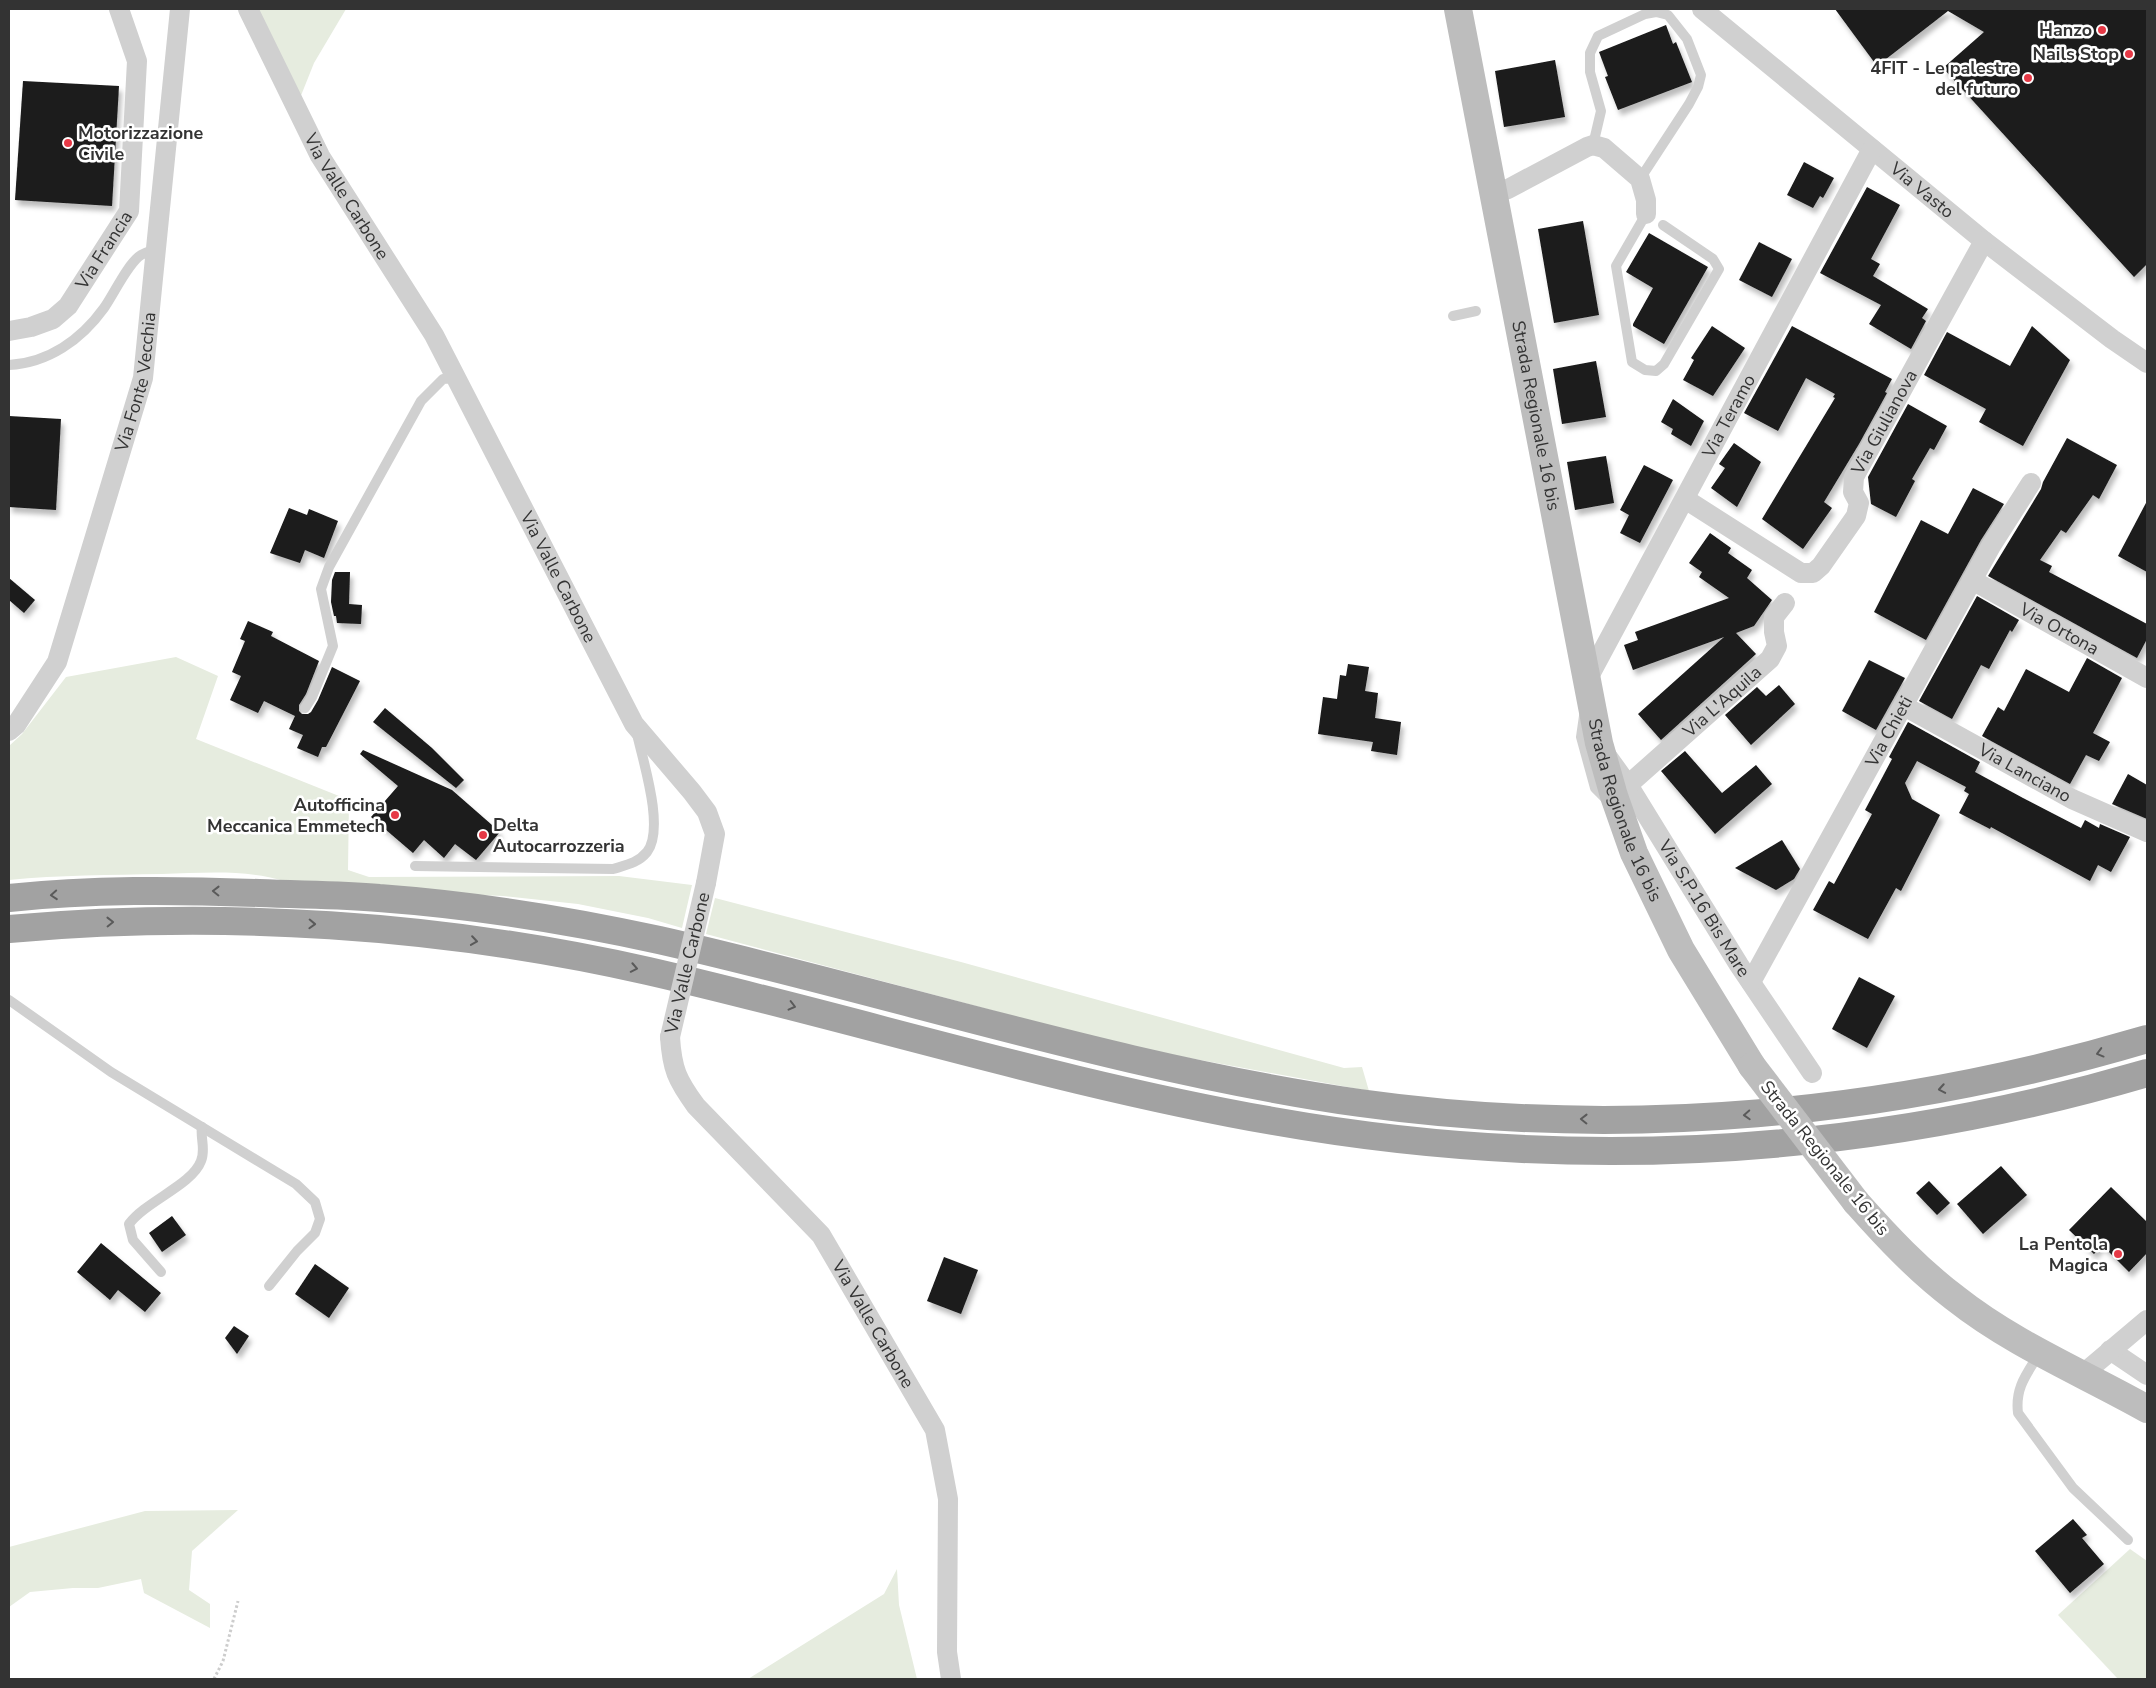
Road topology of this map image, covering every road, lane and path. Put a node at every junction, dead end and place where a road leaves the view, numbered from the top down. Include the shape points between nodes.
1 (119, 9) edge
2 (180, 9) edge
3 (248, 9) edge
4 (1458, 9) edge
5 (1702, 9) edge
6 (1593, 145) junction
7 (1872, 149) junction
8 (1640, 178) junction
9 (1493, 194) junction
10 (1646, 214) joint
11 (1663, 225) dead end
12 (1984, 241) junction
13 (156, 249) junction
14 (1476, 311) dead end
15 (1453, 316) dead end
16 (9, 331) edge
17 (2147, 363) edge
18 (9, 365) edge
19 (456, 378) junction
20 (2031, 483) dead end
21 (1685, 498) junction
22 (1972, 580) junction
23 (1785, 603) dead end
24 (2147, 678) edge
25 (1587, 685) junction
26 (1904, 706) junction
27 (305, 708) dead end
28 (634, 724) junction
29 (9, 731) edge
30 (1599, 744) junction
31 (1628, 785) junction
32 (1623, 817) junction
33 (2147, 832) edge
34 (415, 866) dead end
35 (9, 898) edge
36 (9, 929) edge
37 (1751, 982) junction
38 (9, 1000) edge
39 (2147, 1039) edge
40 (1812, 1073) dead end
41 (2147, 1073) edge
42 (202, 1126) junction
43 (161, 1272) dead end
44 (269, 1286) dead end
45 (2147, 1320) edge
46 (2110, 1350) junction
47 (2040, 1351) junction
48 (2083, 1374) junction
49 (2147, 1376) edge
50 (2147, 1409) edge
51 (2128, 1540) dead end
52 (238, 1601) dead end
53 (214, 1679) edge
54 (951, 1679) edge

1 - 16 street, Via Francia via 137,61 129,212 68,306 52,319
2 - 13 street, Via Fonte Vecchia
3 - 19 street, Via Valle Carbone via 320,156 434,335
4 - 9 main road, Strada Regionale 16 bis
5 - 7 street, Via Vasto
6 - 8 street via 1604,148
6 - 8 lane via 1601,111 1590,72 1590,53 1598,36 1645,14 1668,15 1687,39 1701,75 1689,104
6 - 9 street
7 - 12 street, Via Vasto
7 - 21 street, Via Teramo
8 - 10 street
9 - 25 main road, Strada Regionale 16 bis
10 - 11 lane via 1616,266 1632,362 1645,370 1656,371 1664,364 1719,269 1713,259
12 - 17 street, Via Vasto
12 - 21 street, Via Giulianova via 1854,477 1853,492 1859,503 1856,516 1813,573 1802,573
13 - 18 lane via 140,255 104,309 78,338 55,354 26,364
13 - 29 street, Via Fonte Vecchia via 142,378 57,662
14 - 15 lane
19 - 27 lane via 443,379 421,401 329,567 321,589 332,646
19 - 28 street, Via Valle Carbone
20 - 22 street, Via Chieti
21 - 25 street, Via Teramo
22 - 24 street, Via Ortona
22 - 26 street, Via Chieti
23 - 31 street, Via L'Aquila via 1774,617 1776,646 1770,659
25 - 30 main road, Strada Regionale 16 bis
25 - 32 lane via 1581,737 1595,788
26 - 33 street, Via Lanciano via 2072,799
26 - 37 street, Via Chieti
28 - 34 lane via 648,778 655,826 648,851 634,864 603,869
28 - 54 street, Via Valle Carbone, bridge via 692,792 716,834 670,1037 672,1063 681,1085 696,1106 821,1235 935,1430 948,1499 947,1652
30 - 31 street, Via S.P.16 Bis Mare
30 - 32 main road, Strada Regionale 16 bis
31 - 37 street, Via S.P.16 Bis Mare
32 - 47 main road, Strada Regionale 16 bis, bridge via 1634,853 1681,950 1752,1066 1856,1202 1917,1266 1956,1299
39 -> 35 highway via 1969,1085 1764,1114 1690,1118 1524,1118 1353,1102 1232,1081 706,951 596,928 476,909 378,897 190,891
36 -> 41 highway via 191,921 314,924 538,950 655,973 1155,1097 1293,1125 1439,1144 1582,1152 1798,1143 1966,1118
37 - 40 street, Via S.P.16 Bis Mare
38 - 42 lane via 111,1072
42 - 43 lane via 202,1160 193,1174 136,1214 129,1224 134,1240
42 - 44 lane via 296,1184 315,1202 320,1218 315,1233
45 - 46 street
46 - 48 street
46 - 49 street
47 - 48 main road, Strada Regionale 16 bis
47 - 51 lane via 2021,1383 2016,1398 2018,1413 2073,1488
48 - 50 main road, Strada Regionale 16 bis
52 - 53 path via 223,1661

